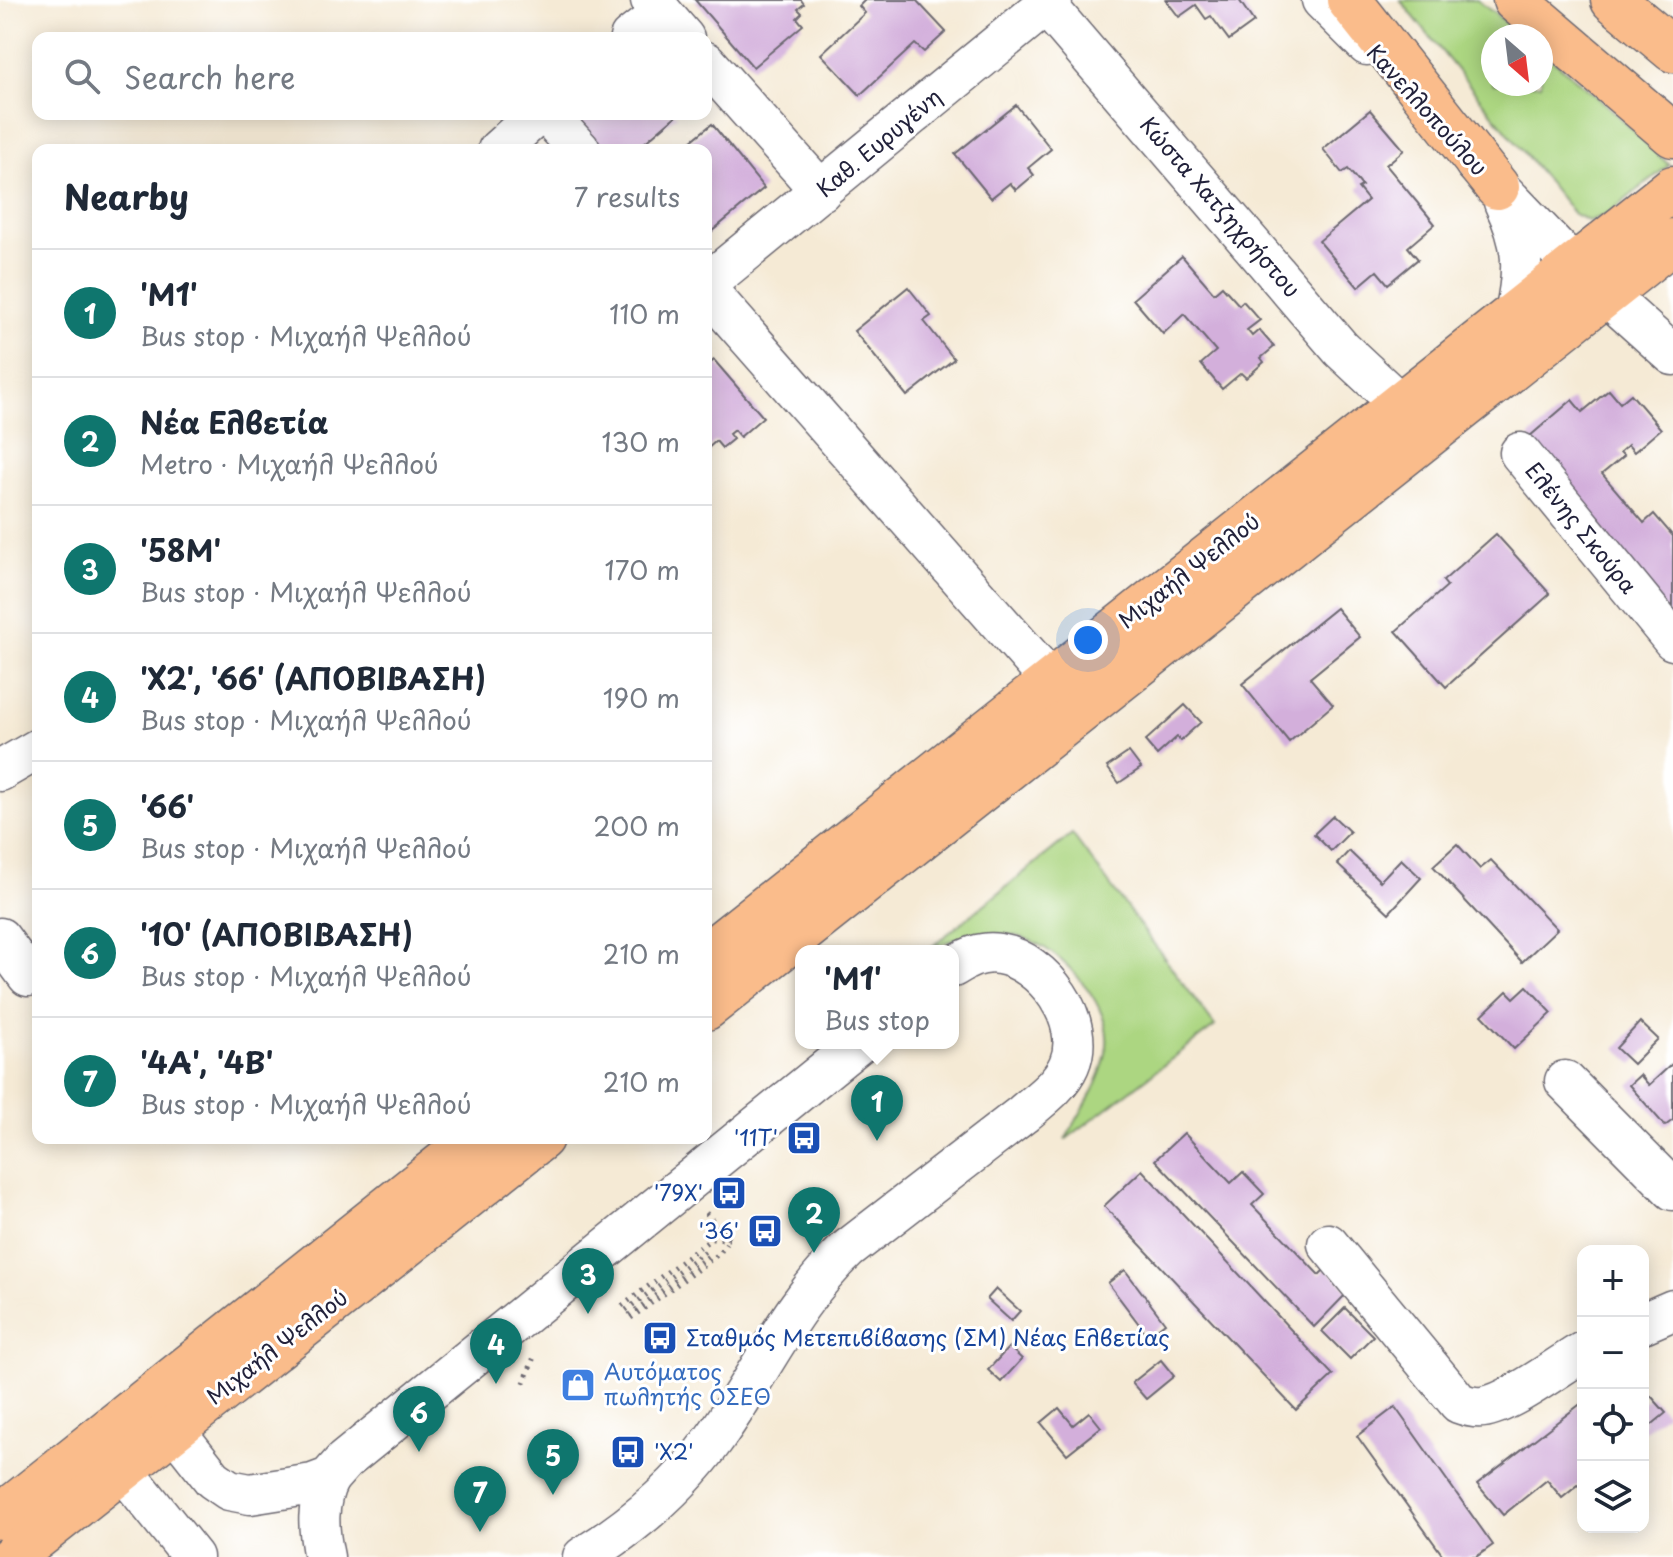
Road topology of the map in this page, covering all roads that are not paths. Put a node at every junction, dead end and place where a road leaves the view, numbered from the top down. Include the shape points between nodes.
1 (1322, 0) edge
2 (1349, 0) edge
3 (1515, 0) edge
4 (1613, 0) edge
5 (1049, 2) edge
6 (666, 17) edge
7 (640, 32) edge
8 (1673, 50) edge
9 (712, 69) edge
10 (531, 120) edge
11 (552, 120) edge
12 (1673, 135) edge
13 (505, 144) edge
14 (574, 144) edge
15 (1497, 187) junction
16 (1673, 188) edge
17 (821, 191) junction
18 (1673, 241) edge
19 (1590, 280) junction
20 (712, 281) edge
21 (712, 293) edge
22 (1515, 313) junction
23 (1673, 355) edge
24 (1400, 404) junction
25 (1520, 453) dead end
26 (1673, 640) edge
27 (1051, 681) junction
28 (32, 752) edge
29 (0, 771) edge
30 (0, 938) edge
31 (712, 950) edge
32 (959, 964) edge
33 (28, 976) dead end
34 (712, 1003) edge
35 (852, 1049) edge
36 (1565, 1081) dead end
37 (469, 1144) edge
38 (533, 1144) edge
39 (1673, 1190) edge
40 (1328, 1244) dead end
41 (1673, 1310) edge
42 (1649, 1320) edge
43 (1577, 1356) edge
44 (162, 1413) junction
45 (110, 1454) junction
46 (329, 1478) junction
47 (0, 1517) edge
48 (12, 1557) edge
49 (193, 1557) edge
50 (324, 1557) edge
51 (583, 1557) edge

1 - 15 street, Κανελλοπούλου
2 - 15 main road
3 - 12 main road
4 - 8 main road
5 - 17 street, Καθ. Ευρυγένη
5 - 24 street, Κώστα Χατζηχρήστου via 1341,349
6 - 7 street
9 - 17 street
10 - 13 street
11 - 14 street
15 - 19 street, Κανελλοπούλου
15 - 22 street via 1520,250 1523,278
16 - 19 main road, Μιχαήλ Ψελλού
17 - 20 street, Καθ. Ευρυγένη
18 - 19 main road, Μιχαήλ Ψελλού
19 - 22 main road, Μιχαήλ Ψελλού
19 - 23 street, Κανελλοπούλου
19 - 34 main road, Μιχαήλ Ψελλού
21 - 27 street
22 - 24 main road, Μιχαήλ Ψελλού
24 - 27 main road, Μιχαήλ Ψελλού
25 - 26 street, Ελένης Σκούρα
27 - 31 main road, Μιχαήλ Ψελλού
28 - 29 street
30 - 33 street
32 - 51 street via 991,953 1018,959 1035,971 1071,1020 1074,1044 1067,1069 1023,1114 827,1269 691,1468 639,1517
35 - 46 street
36 - 39 street
37 - 44 main road, Μιχαήλ Ψελλού
38 - 44 main road, Μιχαήλ Ψελλού
40 - 43 street via 1459,1403 1486,1407 1505,1400
41 - 42 street
44 - 45 main road, Μιχαήλ Ψελλού
44 - 46 street via 213,1479 229,1490 277,1491
45 - 47 main road, Μιχαήλ Ψελλού
45 - 48 main road, Μιχαήλ Ψελλού
45 - 49 street
46 - 50 street via 320,1509

